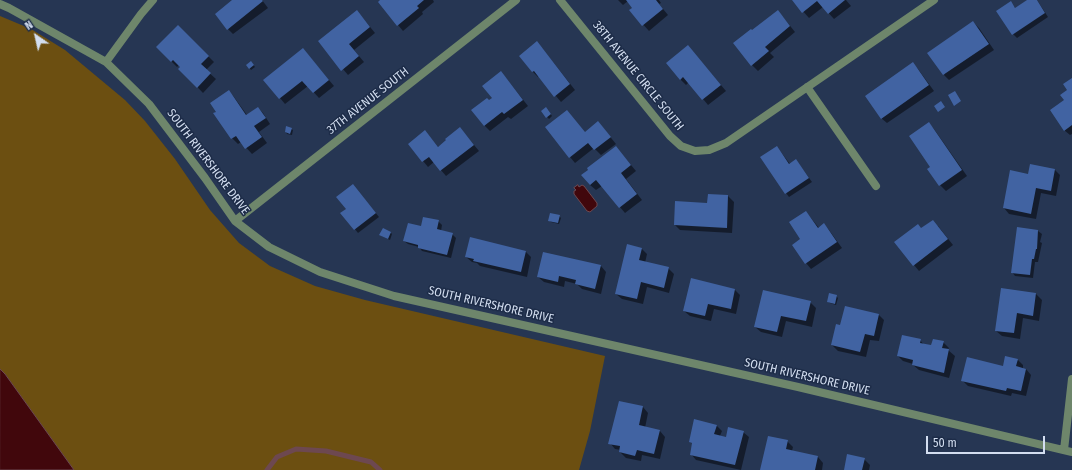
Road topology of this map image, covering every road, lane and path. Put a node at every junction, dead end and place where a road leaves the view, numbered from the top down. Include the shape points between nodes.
1 (153, 0) edge
2 (516, 0) edge
3 (560, 0) edge
4 (934, 0) edge
5 (0, 4) edge
6 (106, 62) junction
7 (807, 87) junction
8 (876, 186) dead end
9 (235, 221) junction
10 (1072, 379) edge
11 (1068, 451) edge

1 - 6 street
2 - 9 street, 37TH AVENUE SOUTH
3 - 7 street, 38TH AVENUE CIRCLE SOUTH via 670,136 681,146 695,151 709,150 726,143
4 - 7 street, 38TH AVENUE CIRCLE SOUTH
5 - 6 street, SOUTH RIVERSHORE DRIVE
6 - 9 street, SOUTH RIVERSHORE DRIVE via 148,104
7 - 8 street
9 - 11 street, SOUTH RIVERSHORE DRIVE via 269,247 320,272 394,296
10 - 11 street

